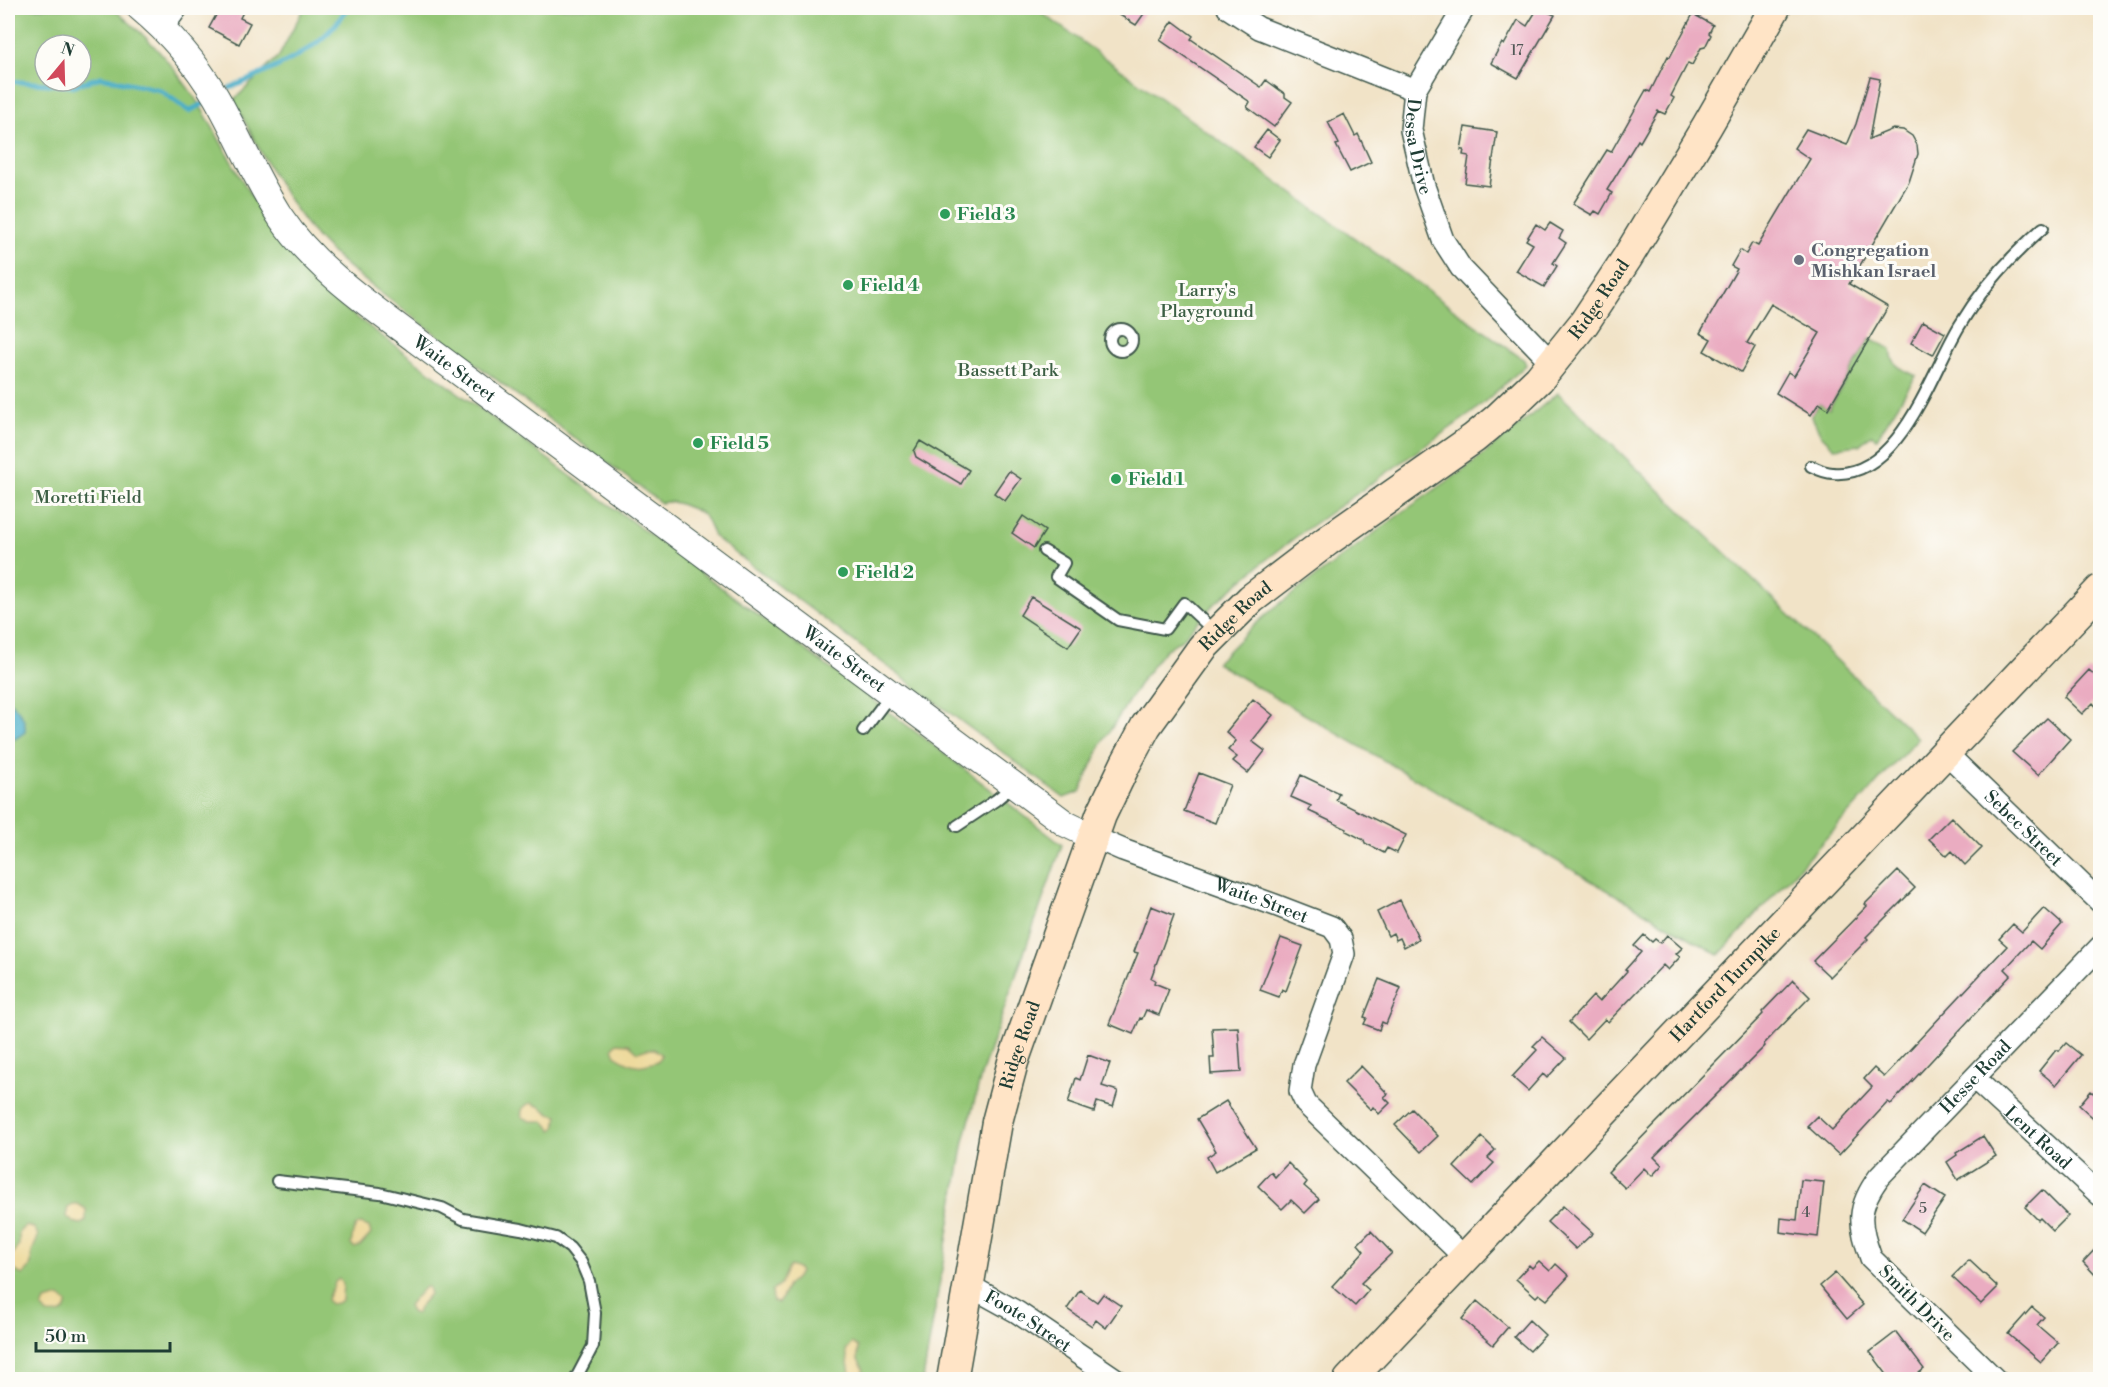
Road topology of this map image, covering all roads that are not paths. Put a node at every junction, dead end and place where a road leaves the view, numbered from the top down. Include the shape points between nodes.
1 (140, 8) edge
2 (1228, 8) edge
3 (1464, 8) edge
4 (1775, 8) edge
5 (170, 17) edge
6 (1415, 90) junction
7 (2043, 228) dead end
8 (1553, 364) junction
9 (1811, 466) dead end
10 (1044, 551) dead end
11 (2100, 590) edge
12 (1216, 633) junction
13 (891, 694) junction
14 (863, 731) dead end
15 (1946, 753) junction
16 (1014, 785) junction
17 (957, 826) dead end
18 (1093, 837) junction
19 (2100, 902) edge
20 (2100, 947) edge
21 (1975, 1079) junction
22 (277, 1181) dead end
23 (2100, 1195) edge
24 (1861, 1215) joint
25 (1465, 1258) junction
26 (968, 1285) junction
27 (1982, 1375) edge
28 (575, 1380) edge
29 (952, 1380) edge
30 (1117, 1380) edge
31 (1349, 1380) edge

1 - 5 street, Waite Street
2 - 6 street, Dessa Drive via 1259,28
3 - 6 street
4 - 8 main road, Ridge Road via 1627,258
5 - 13 street, Waite Street via 186,53 216,96 282,219 328,270
6 - 8 street, Dessa Drive via 1411,130 1424,186 1443,240 1461,268
7 - 9 lane via 1975,302 1908,423 1888,448 1852,471 1832,474
8 - 12 main road, Ridge Road via 1497,419 1288,569
10 - 12 lane via 1064,564 1056,577 1118,620 1164,629 1184,603
11 - 15 main road, Hartford Turnpike
12 - 18 main road, Ridge Road via 1146,726
13 - 14 lane
13 - 16 street, Waite Street
15 - 19 street, Sebec Street
15 - 25 main road, Hartford Turnpike
16 - 17 lane
16 - 18 street, Waite Street via 1065,824
18 - 25 street, Waite Street via 1332,927 1341,939 1344,954 1304,1065 1300,1091 1306,1104
18 - 26 main road, Ridge Road via 1004,1093
20 - 21 street, Hesse Road
21 - 23 street, Lent Road
21 - 24 street, Hesse Road via 1880,1177 1866,1194
22 - 28 lane via 388,1194 442,1208 463,1219 556,1238 581,1262 595,1313 593,1346
24 - 27 street, Smith Drive via 1871,1258
25 - 31 main road, Hartford Turnpike
26 - 29 main road, Ridge Road
26 - 30 street, Foote Street via 1034,1322

